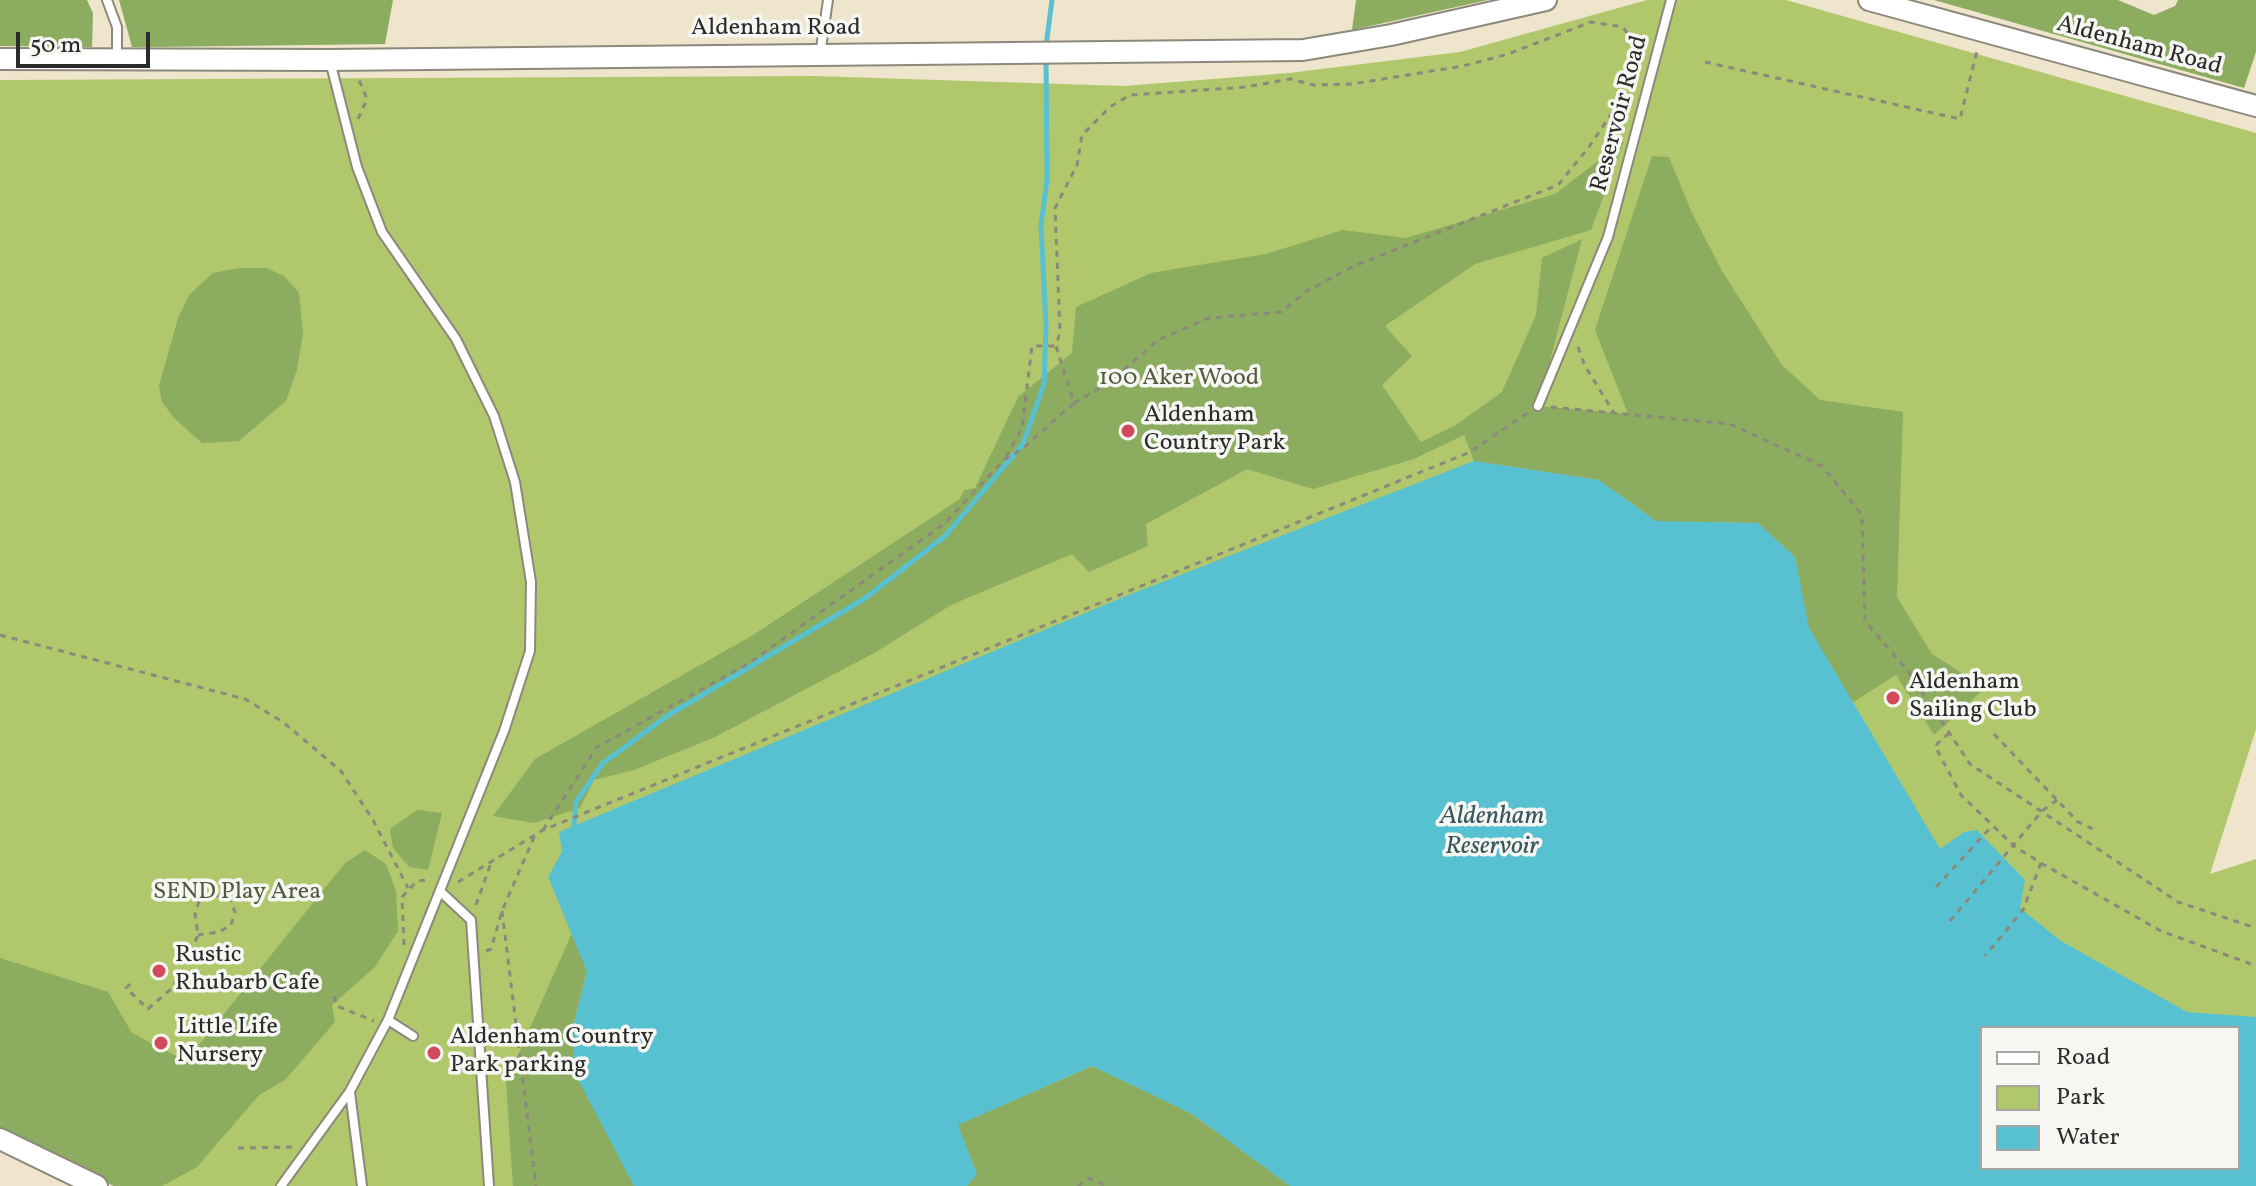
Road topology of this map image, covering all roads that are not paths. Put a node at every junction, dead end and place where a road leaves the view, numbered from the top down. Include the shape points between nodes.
1 (107, 0) edge
2 (828, 0) edge
3 (1546, 0) edge
4 (1671, 0) edge
5 (1869, 0) edge
6 (819, 55) junction
7 (117, 58) junction
8 (0, 59) edge
9 (334, 60) junction
10 (2256, 106) edge
11 (1538, 406) road end
12 (443, 888) junction
13 (387, 1023) junction
14 (413, 1036) dead end
15 (350, 1091) junction
16 (0, 1139) edge
17 (97, 1186) edge
18 (281, 1186) edge
19 (362, 1186) edge
20 (489, 1186) edge

1 - 7 lane via 117,27
2 - 6 lane
3 - 6 street, Aldenham Road via 1303,50
4 - 11 lane, Reservoir Road via 1608,237
5 - 10 street, Aldenham Road
6 - 9 street, Aldenham Road
7 - 8 street, Aldenham Road
7 - 9 street, Aldenham Road
9 - 12 lane via 357,167 382,232 456,339 494,416 515,482 531,582 530,651
12 - 13 lane
12 - 20 lane via 471,920
13 - 14 lane
13 - 15 lane
15 - 18 lane
15 - 19 lane
16 - 17 street

